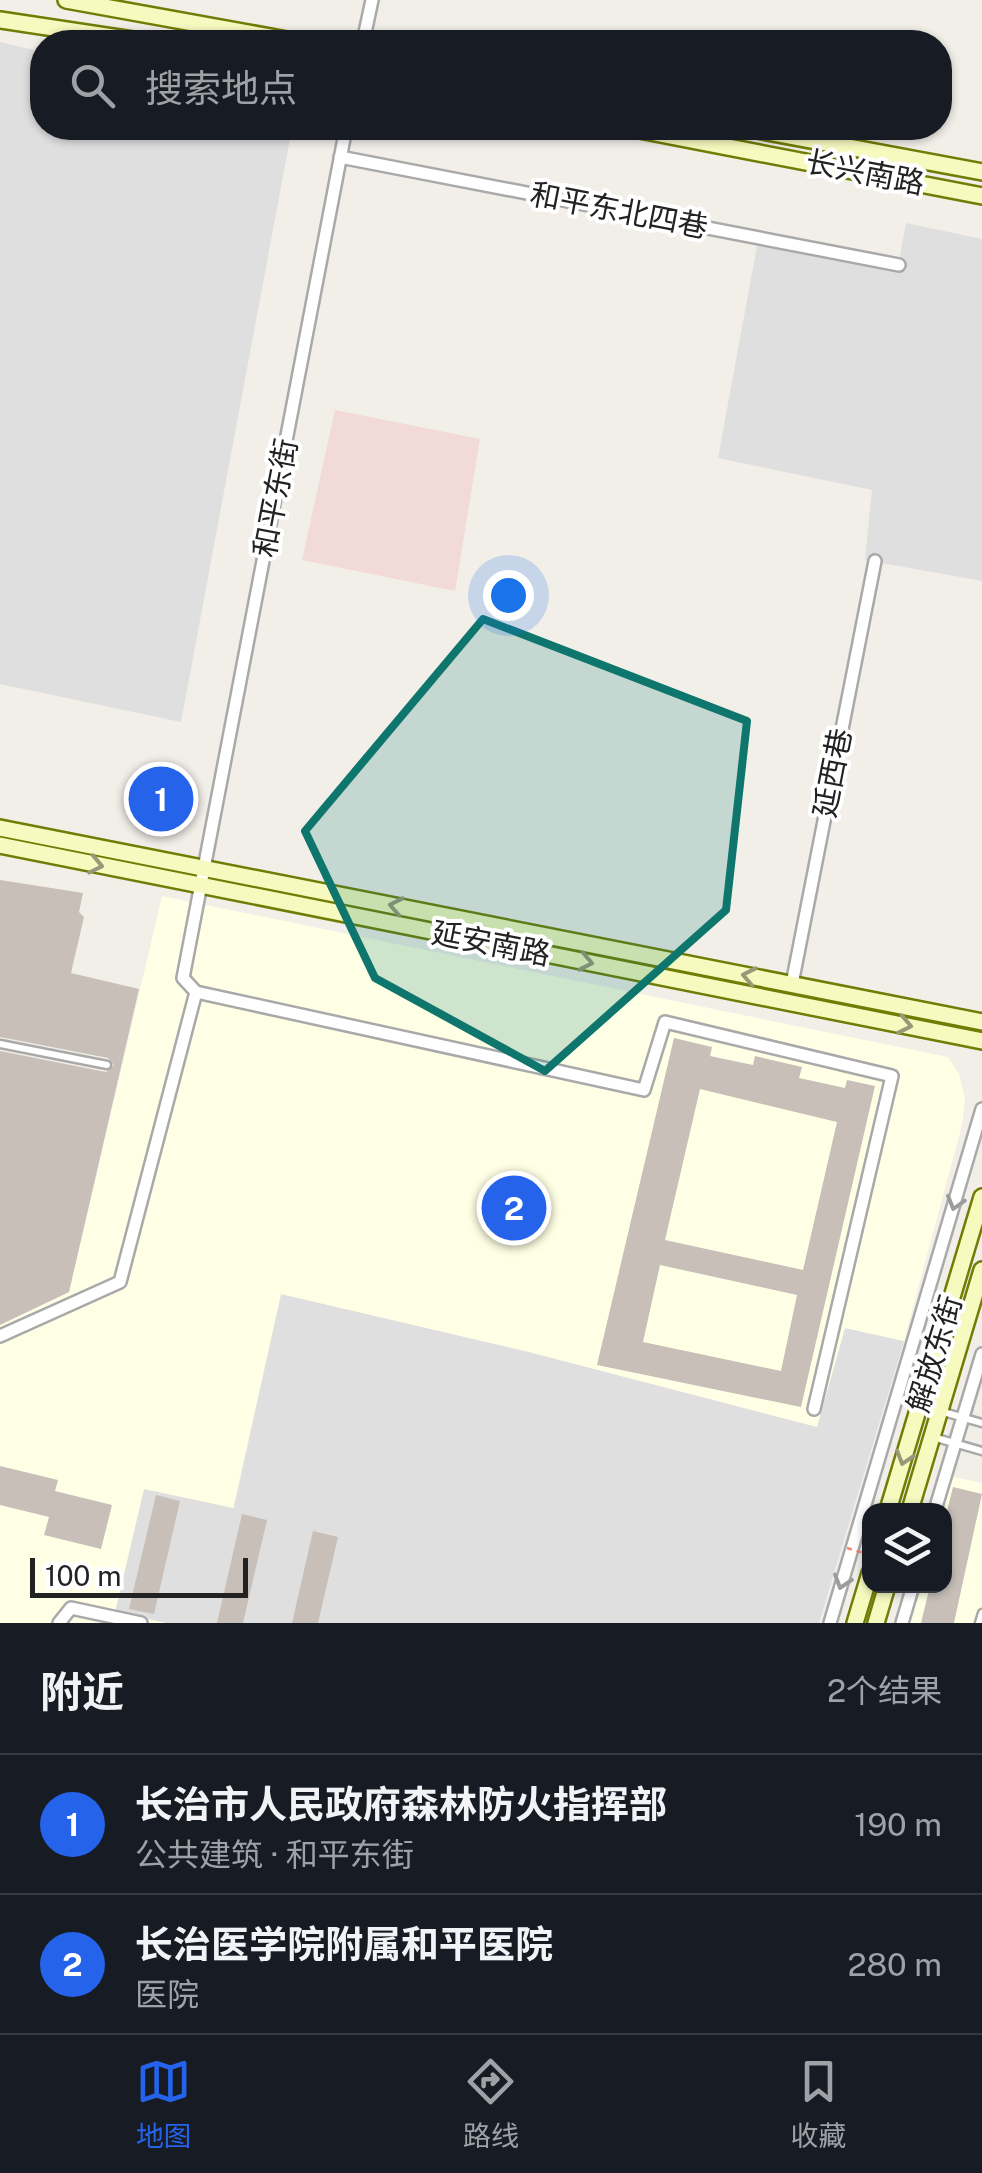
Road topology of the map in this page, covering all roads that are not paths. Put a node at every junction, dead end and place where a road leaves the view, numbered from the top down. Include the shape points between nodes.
1 (66, 0) edge
2 (372, 0) edge
3 (0, 20) edge
4 (66, 30) edge
5 (232, 30) edge
6 (366, 30) edge
7 (344, 140) edge
8 (691, 140) edge
9 (810, 140) edge
10 (340, 158) junction
11 (982, 172) edge
12 (982, 196) edge
13 (899, 265) dead end
14 (875, 561) dead end
15 (0, 828) edge
16 (0, 846) edge
17 (205, 869) junction
18 (200, 886) junction
19 (792, 984) junction
20 (196, 992) junction
21 (982, 1022) edge
22 (982, 1041) edge
23 (0, 1044) edge
24 (107, 1064) dead end
25 (982, 1109) edge
26 (982, 1197) edge
27 (982, 1270) edge
28 (0, 1336) edge
29 (982, 1354) edge
30 (814, 1409) dead end
31 (940, 1411) junction
32 (963, 1417) junction
33 (982, 1422) edge
34 (932, 1436) junction
35 (955, 1443) junction
36 (982, 1451) edge
37 (890, 1503) edge
38 (912, 1503) edge
39 (936, 1503) edge
40 (864, 1593) edge
41 (886, 1593) edge
42 (910, 1593) edge
43 (982, 1613) edge
44 (95, 1618) edge
45 (58, 1623) edge
46 (140, 1623) edge
47 (830, 1623) edge
48 (855, 1623) edge
49 (876, 1623) edge
50 (902, 1623) edge
51 (980, 1623) edge

1 - 5 main road
2 - 6 street
3 - 4 main road
7 - 10 street, 和平东街
8 - 12 main road, 长兴南路
9 - 11 main road, 长兴南路
10 - 13 street, 和平东北四巷
10 - 17 street, 和平东街
14 - 19 street, 延西巷
15 - 17 main road, 延安南路
16 -> 18 main road, 延安南路
17 - 18 street, 和平东街
19 -> 17 main road, 延安南路
18 - 20 street, 和平东街 via 182,978
18 -> 22 main road, 延安南路
19 - 21 main road, 延安南路
20 - 28 street via 120,1282
20 - 30 street via 644,1090 665,1022 892,1076
23 - 24 lane
25 -> 47 street
26 -> 37 main road, 解放东街
27 - 31 main road, 解放东街
29 - 32 street
31 - 32 lane
31 - 34 main road, 解放东街
32 - 33 lane
32 - 35 street
34 - 35 lane
34 - 38 main road, 解放东街
35 - 36 lane
35 - 39 street
40 - 48 main road
41 - 49 main road
42 - 50 street
43 - 51 lane
44 - 45 street via 71,1608
44 - 46 street

